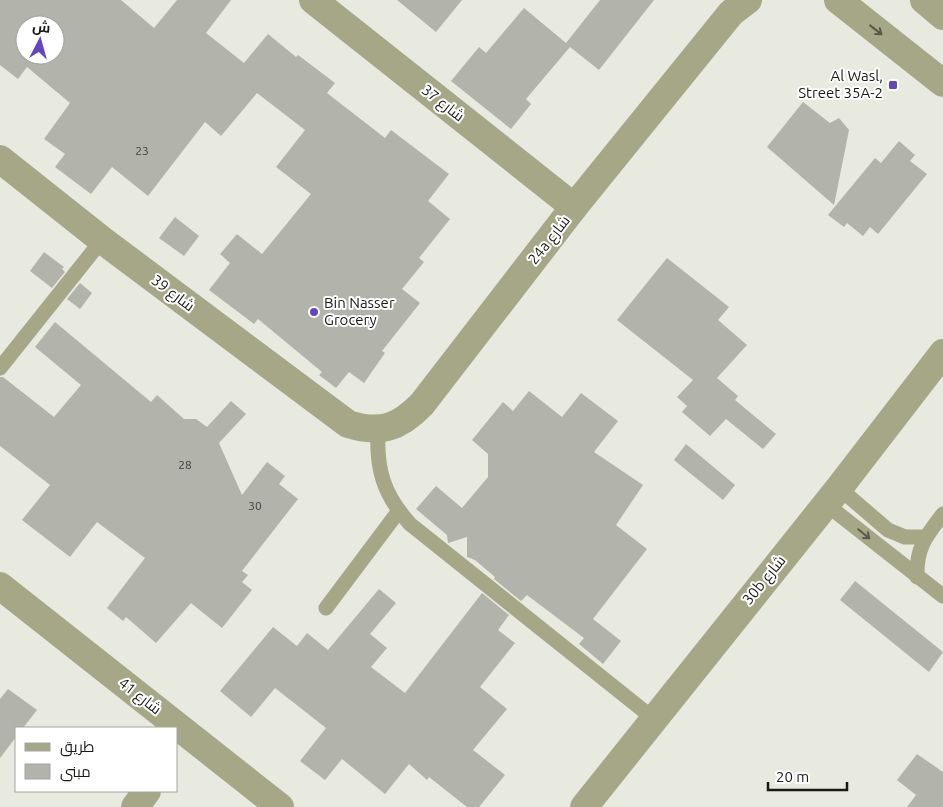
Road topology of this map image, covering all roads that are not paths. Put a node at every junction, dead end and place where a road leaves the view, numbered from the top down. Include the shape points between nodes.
1 (313, 0) edge
2 (838, 0) edge
3 (924, 0) edge
4 (738, 4) edge
5 (943, 16) edge
6 (943, 83) edge
7 (0, 158) edge
8 (574, 207) junction
9 (102, 240) junction
10 (943, 353) edge
11 (0, 368) edge
12 (348, 424) joint
13 (378, 429) junction
14 (832, 496) junction
15 (398, 512) junction
16 (943, 514) edge
17 (925, 537) junction
18 (917, 577) junction
19 (0, 586) edge
20 (943, 596) edge
21 (326, 608) dead end
22 (654, 719) junction
23 (162, 727) edge
24 (183, 745) edge
25 (147, 792) edge
26 (135, 807) edge
27 (280, 807) edge
28 (584, 807) edge

1 - 8 street, شارع 37
2 -> 6 street
3 - 5 street
4 - 8 street, 24a شارع
7 - 9 street, شارع 39
8 - 13 street, 24a شارع via 422,404 410,417
9 - 11 lane
9 - 12 street, شارع 39
10 - 14 street, 30b شارع
12 - 13 street, 24a شارع
13 - 15 lane via 380,472
14 - 17 lane via 888,530 905,537
14 -> 18 lane
14 - 22 street, 30b شارع
15 - 21 lane
15 - 22 lane
16 - 17 lane
17 - 18 lane via 918,557
18 - 20 lane
19 - 23 street, شارع 41
22 - 28 street, 30b شارع
24 - 27 street, شارع 41
25 - 26 street

